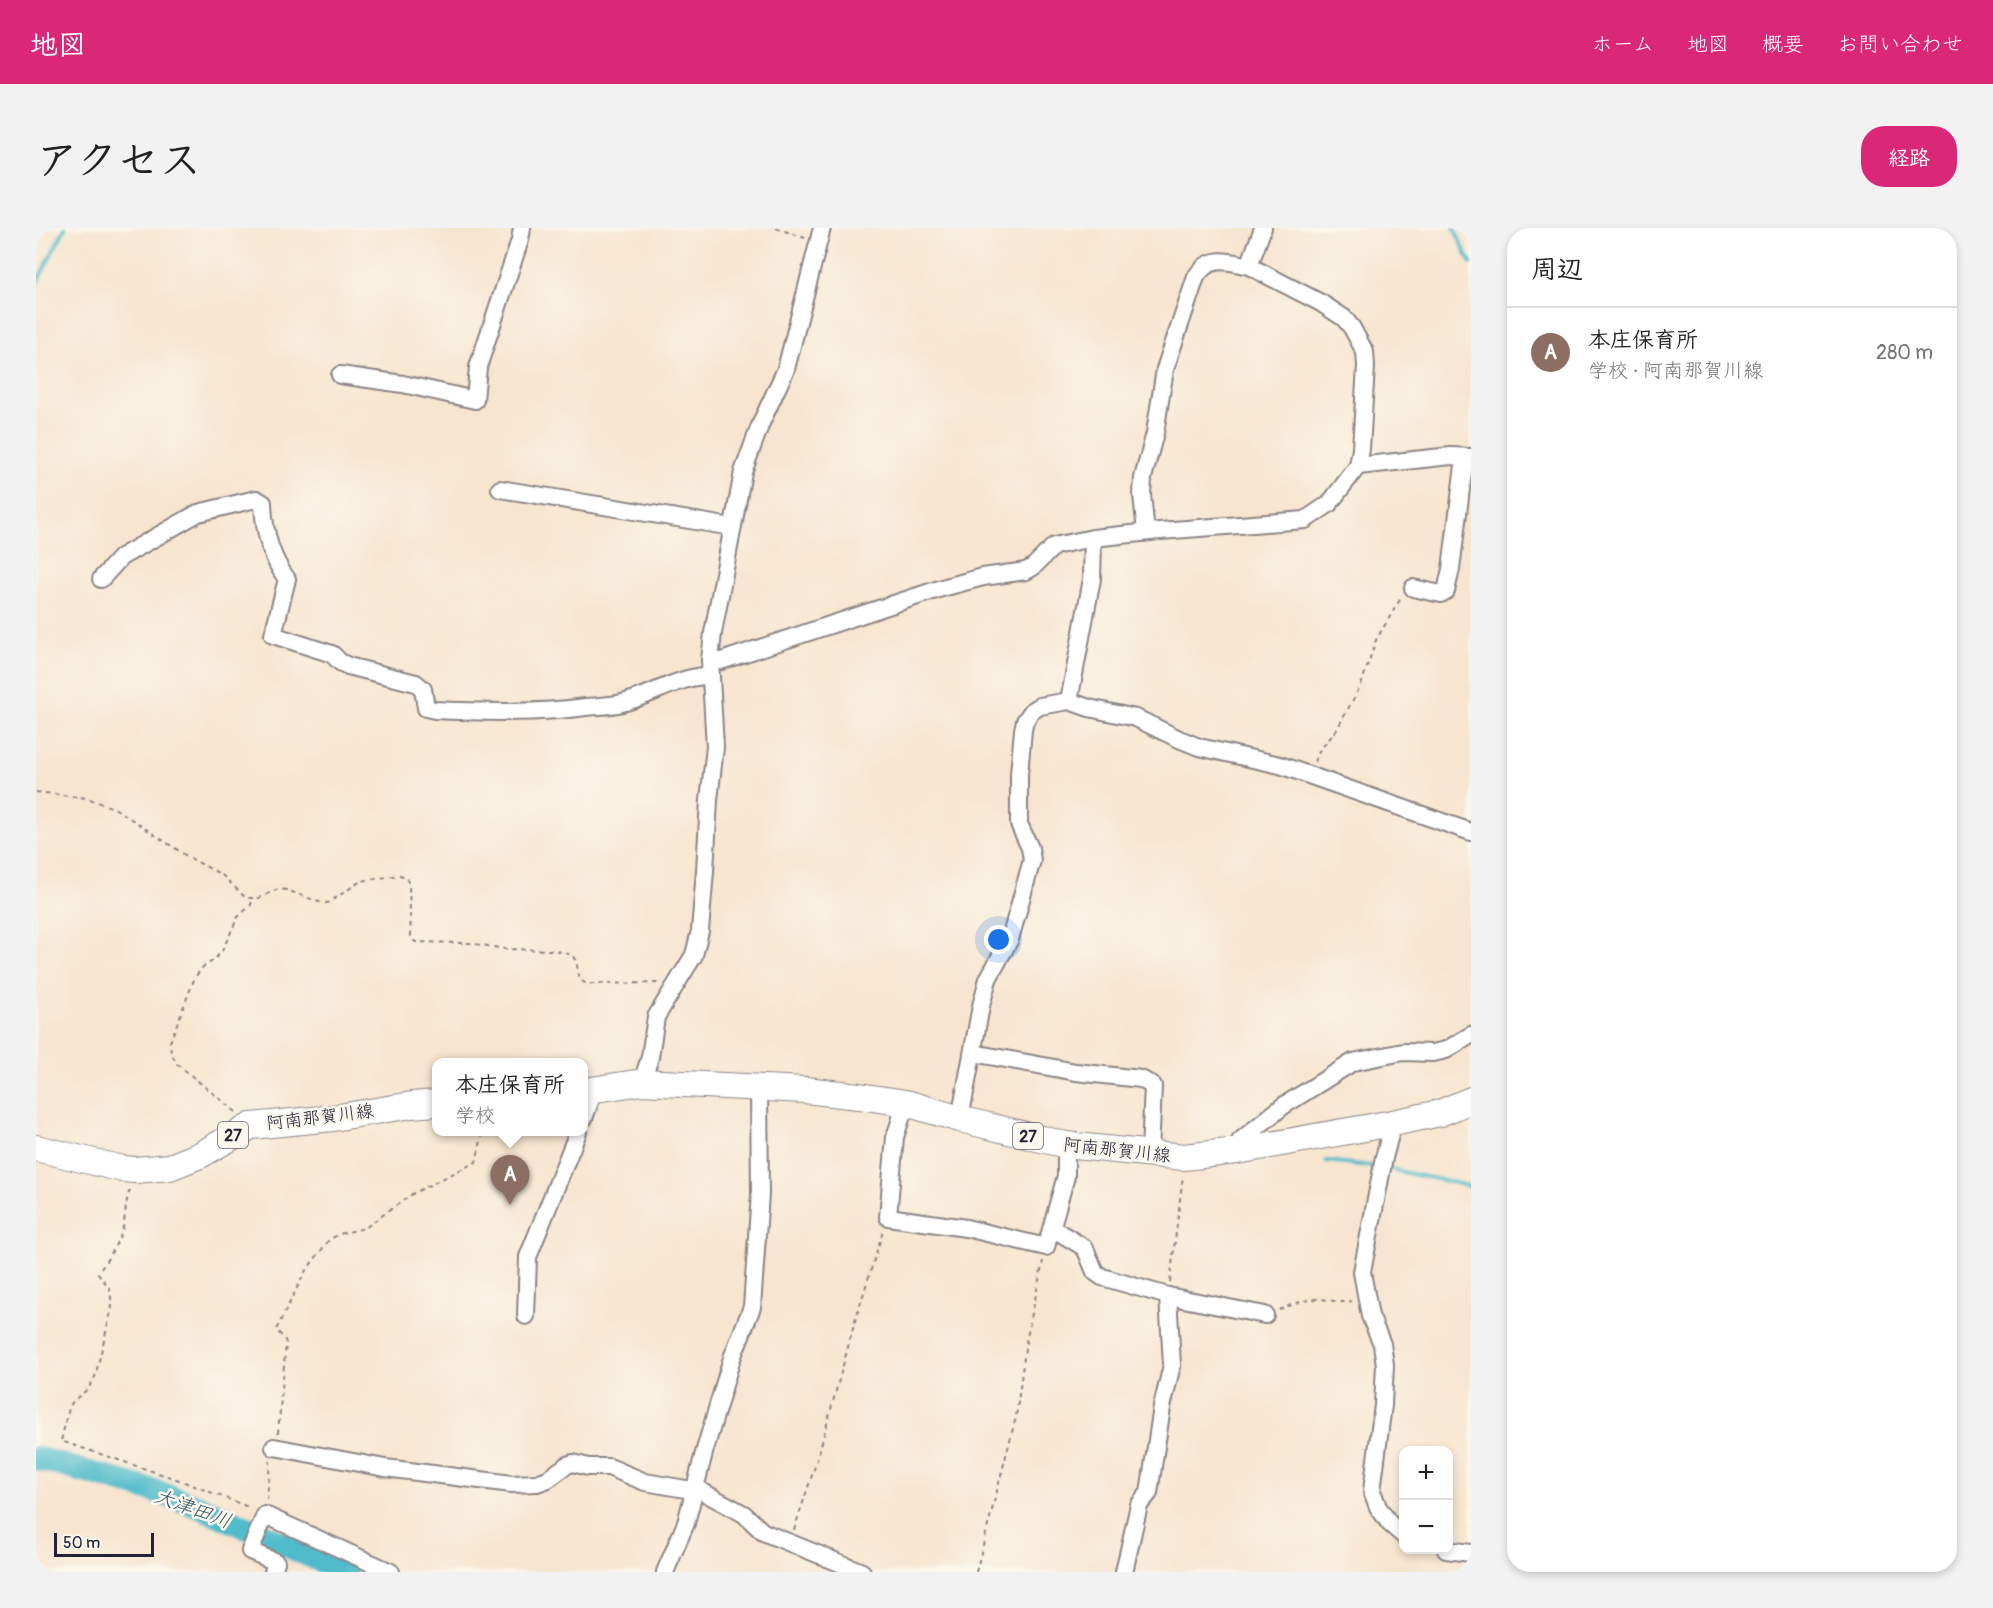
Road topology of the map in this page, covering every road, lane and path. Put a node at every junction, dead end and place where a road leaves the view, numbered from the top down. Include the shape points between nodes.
1 (522, 228) edge
2 (776, 228) edge
3 (1263, 228) edge
4 (820, 235) edge
5 (1249, 266) junction
6 (340, 375) dead end
7 (1468, 457) edge
8 (1358, 466) junction
9 (500, 489) dead end
10 (732, 527) junction
11 (1146, 532) junction
12 (1093, 538) junction
13 (101, 579) dead end
14 (1413, 588) joint
15 (710, 668) junction
16 (1069, 701) junction
17 (1311, 776) junction
18 (36, 792) edge
19 (1471, 832) edge
20 (252, 899) junction
21 (675, 985) junction
22 (1471, 1035) edge
23 (973, 1053) junction
24 (642, 1082) junction
25 (759, 1089) junction
26 (588, 1090) edge
27 (1471, 1100) edge
28 (906, 1102) junction
29 (432, 1103) edge
30 (960, 1119) junction
31 (1393, 1123) junction
32 (251, 1126) junction
33 (482, 1136) edge
34 (576, 1136) edge
35 (1066, 1145) junction
36 (36, 1148) edge
37 (1237, 1151) junction
38 (1150, 1154) junction
39 (1184, 1157) junction
40 (135, 1170) junction
41 (888, 1217) junction
42 (1052, 1228) junction
43 (1046, 1247) junction
44 (1168, 1296) junction
45 (1367, 1298) junction
46 (1265, 1315) joint
47 (526, 1316) dead end
48 (274, 1447) junction
49 (694, 1490) junction
50 (264, 1517) junction
51 (1399, 1532) edge
52 (790, 1543) junction
53 (1453, 1551) edge
54 (1471, 1553) edge
55 (273, 1572) edge
56 (391, 1572) edge
57 (665, 1572) edge
58 (862, 1572) edge
59 (976, 1572) edge
60 (1124, 1572) edge

1 - 6 street via 478,367 475,400
2 - 4 path
3 - 5 street
4 - 10 street via 786,369 743,472
5 - 8 street via 1321,303 1352,328 1365,352 1366,366
5 - 11 street via 1214,262 1202,267 1196,277 1166,369 1143,478
7 - 8 street
7 - 14 street via 1446,591 1441,594
8 - 11 street via 1329,504 1305,520
9 - 10 street
10 - 15 street
11 - 12 street
12 - 15 street via 1054,546 1026,571 942,588 721,661
12 - 16 street via 1092,579
13 - 15 street via 121,557 198,513 256,500 263,503 276,565 287,579 273,635 332,654 348,666 416,683 423,689 426,708 512,713 623,703
14 - 17 path via 1401,597 1376,640 1361,685 1336,731 1319,751
15 - 21 street via 715,747 700,931 694,955
16 - 17 street via 1136,718 1199,747
16 - 23 street via 1040,706 1025,721 1019,824 1032,860 1010,939 988,979
17 - 19 street
18 - 20 path via 87,798 116,809 222,875
20 - 21 path via 278,889 328,903 362,881 400,875 406,877 409,885 414,942 553,950 572,955 580,980 587,984
20 - 32 path via 238,917 222,951 195,977 170,1042 177,1064
21 - 24 street via 656,1017
22 - 37 street via 1433,1053 1403,1052 1353,1062 1283,1106 1240,1141
23 - 30 street
23 - 38 street via 1076,1072 1141,1079 1153,1086
24 - 25 main road, 阿南那賀川線 / 27
24 - 26 main road, 阿南那賀川線 / 27
25 - 28 main road, 阿南那賀川線 / 27 via 806,1090
25 - 49 street via 760,1194 752,1307 732,1358
27 - 31 main road, 阿南那賀川線 / 27 via 1440,1113
28 - 30 main road, 阿南那賀川線 / 27
28 - 41 street via 896,1137
29 - 32 main road, 阿南那賀川線 / 27
30 - 35 main road, 阿南那賀川線 / 27
31 - 37 main road, 阿南那賀川線 / 27
31 - 45 street via 1364,1256 1362,1272
32 - 40 main road, 阿南那賀川線 / 27 via 170,1167
33 - 48 path via 476,1162 412,1194 365,1228 329,1240 305,1272 276,1330 286,1343
34 - 47 street via 528,1257
35 - 38 main road, 阿南那賀川線 / 27
35 - 42 street via 1066,1176
36 - 40 main road, 阿南那賀川線 / 27
37 - 39 main road, 阿南那賀川線 / 27
38 - 39 main road, 阿南那賀川線 / 27
39 - 44 path
40 - 50 path via 123,1226 98,1273 110,1289 112,1308 95,1377 69,1408 61,1441 234,1500
41 - 43 street via 966,1228
41 - 52 path
42 - 43 street
42 - 44 street via 1085,1248 1095,1272 1102,1277
43 - 59 path via 1026,1342 1016,1417
44 - 46 street
44 - 60 street via 1172,1365 1149,1493 1139,1505
45 - 46 path via 1347,1303 1318,1299 1299,1302
45 - 51 street via 1385,1365 1372,1491 1378,1507
48 - 49 street via 385,1468 512,1484 537,1483 573,1463 609,1467 645,1482
48 - 50 path
49 - 52 street via 744,1514 763,1532
49 - 57 street via 686,1523
50 - 55 street via 250,1551 276,1562
50 - 56 street
52 - 58 street
53 - 54 street

